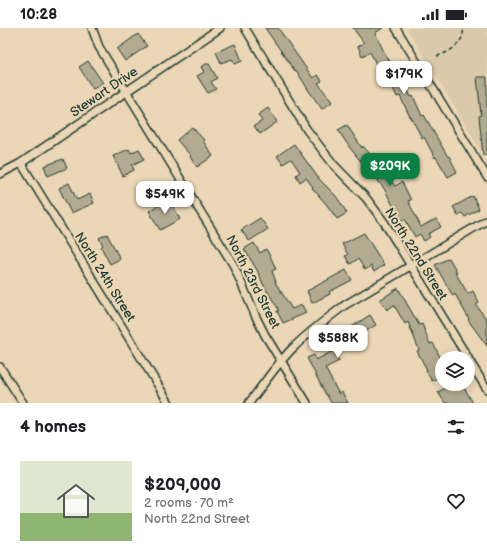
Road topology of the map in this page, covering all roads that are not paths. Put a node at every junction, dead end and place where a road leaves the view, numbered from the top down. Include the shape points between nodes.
1 (92, 28) edge
2 (220, 28) edge
3 (245, 28) edge
4 (396, 28) edge
5 (127, 91) junction
6 (21, 163) junction
7 (0, 174) edge
8 (487, 177) edge
9 (487, 220) edge
10 (410, 265) junction
11 (464, 351) edge
12 (281, 361) junction
13 (0, 367) edge
14 (475, 369) edge
15 (487, 389) edge
16 (23, 403) edge
17 (169, 403) edge
18 (249, 403) edge
19 (307, 403) edge

1 - 5 street, North 23rd Street via 99,47
2 - 5 street, Stewart Drive
3 - 10 street, North 22nd Street via 307,130 334,165 366,198
4 - 8 street
5 - 6 street, Stewart Drive
5 - 12 street, North 23rd Street via 234,266 256,317
6 - 7 street, Stewart Drive
6 - 17 street, North 24th Street
9 - 10 street
10 - 11 street, North 22nd Street
10 - 12 street via 323,321
12 - 18 street
12 - 19 street, North 23rd Street
13 - 16 street
14 - 15 street, North 22nd Street

